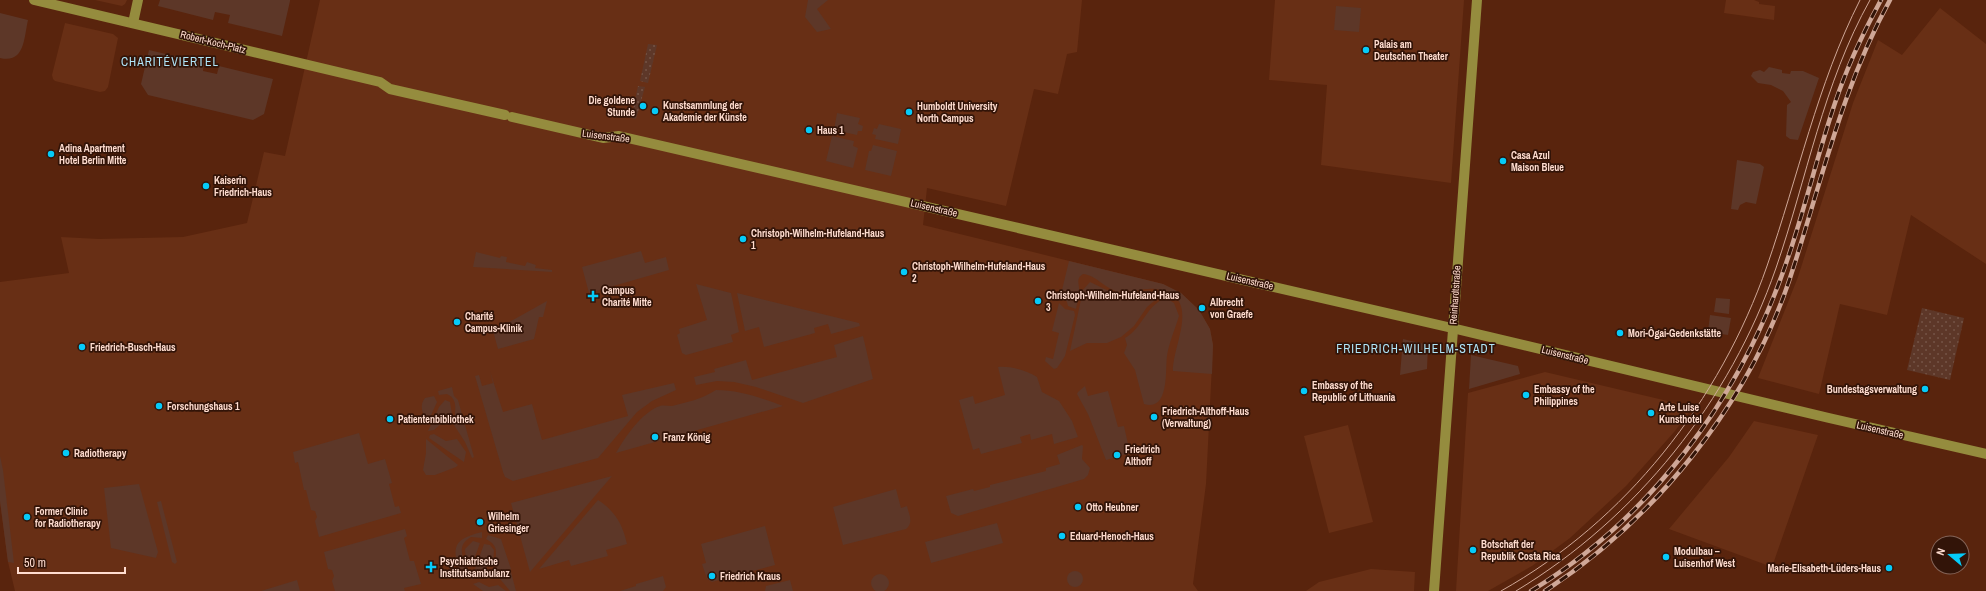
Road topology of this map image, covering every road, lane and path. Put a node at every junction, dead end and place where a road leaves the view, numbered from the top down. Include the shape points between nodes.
1 (34, 0) edge
2 (138, 0) edge
3 (1477, 0) edge
4 (133, 23) junction
5 (293, 61) joint
6 (1452, 328) junction
7 (1986, 454) edge
8 (1434, 591) edge

1 - 4 street, Robert-Koch-Platz
2 - 4 street
3 - 6 street, Reinhardtstraße
4 - 5 street, Robert-Koch-Platz
5 - 6 street, Luisenstraße via 380,82 390,89 603,138 619,136
6 - 7 street, Luisenstraße
6 - 8 street, Reinhardtstraße

